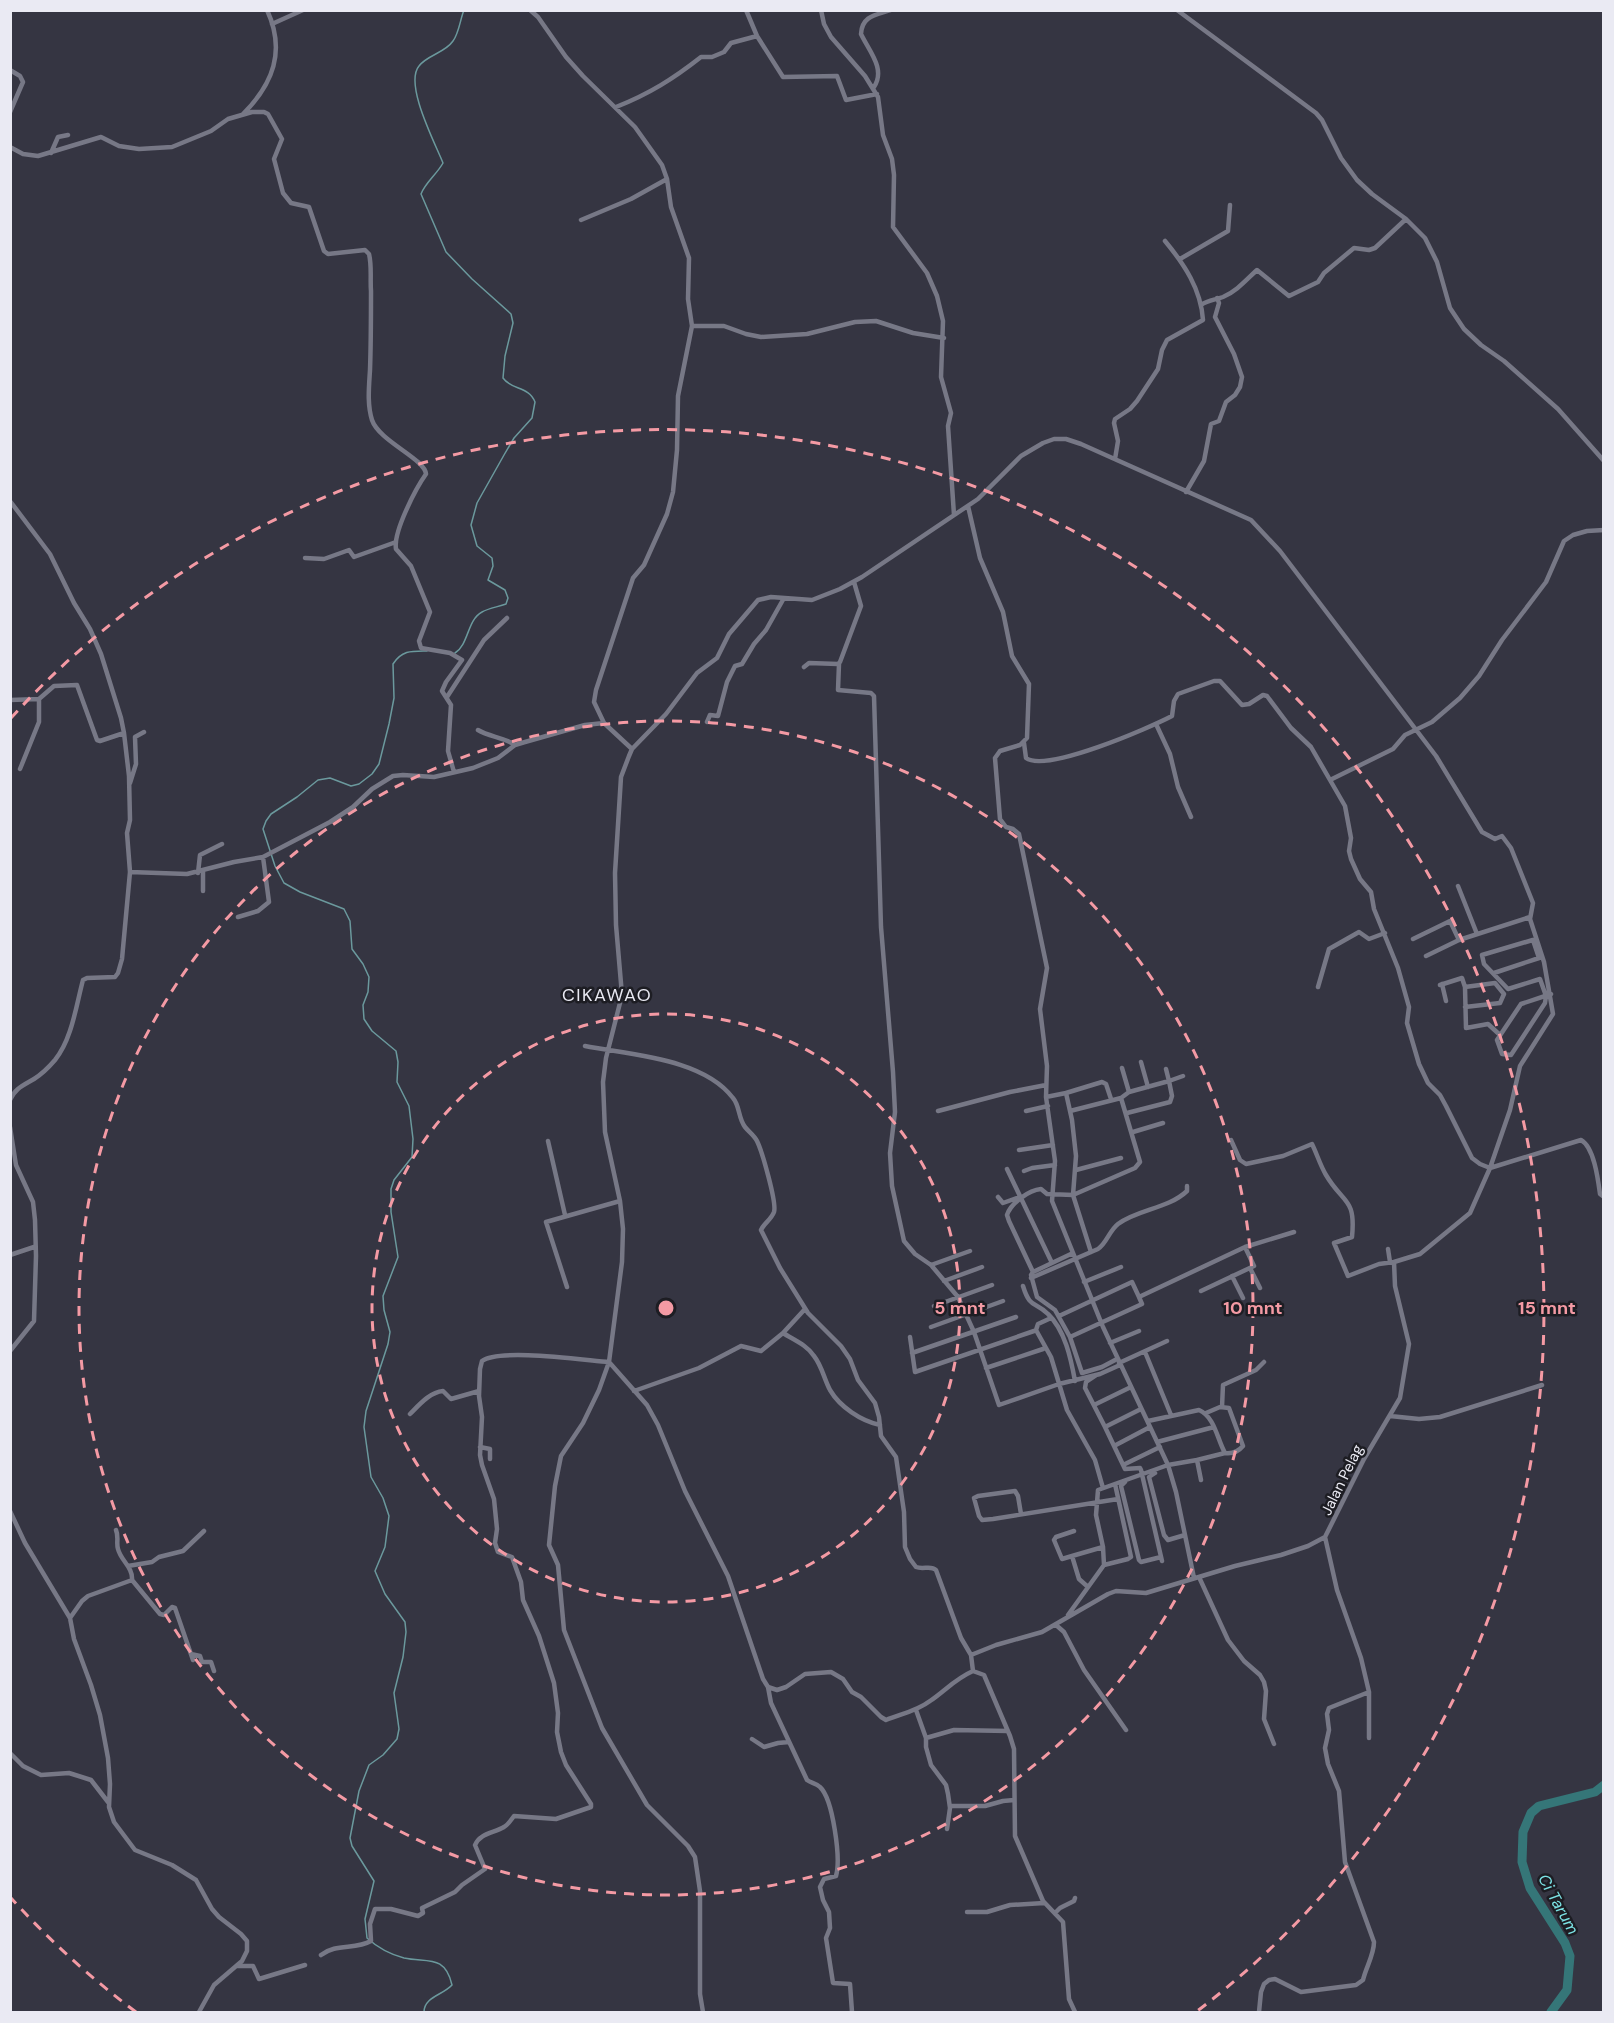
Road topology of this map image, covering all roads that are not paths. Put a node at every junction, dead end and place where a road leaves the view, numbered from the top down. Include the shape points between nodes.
1 (267, 10) edge
2 (303, 10) edge
3 (530, 10) edge
4 (746, 10) edge
5 (821, 10) edge
6 (891, 10) edge
7 (1177, 10) edge
8 (272, 24) junction
9 (757, 36) junction
10 (10, 70) edge
11 (874, 87) junction
12 (877, 94) junction
13 (616, 107) junction
14 (10, 112) edge
15 (243, 114) junction
16 (68, 135) dead end
17 (10, 147) edge
18 (51, 153) junction
19 (667, 179) junction
20 (1230, 205) dead end
21 (1406, 219) junction
22 (581, 220) dead end
23 (1166, 241) dead end
24 (1180, 259) junction
25 (1217, 298) junction
26 (1201, 305) junction
27 (692, 326) junction
28 (944, 338) junction
29 (1115, 459) junction
30 (1604, 460) edge
31 (1186, 492) junction
32 (10, 501) edge
33 (968, 506) junction
34 (954, 515) junction
35 (1604, 530) edge
36 (396, 542) junction
37 (305, 558) dead end
38 (854, 582) junction
39 (784, 598) junction
40 (507, 618) dead end
41 (839, 664) junction
42 (804, 667) dead end
43 (447, 697) junction
44 (39, 699) junction
45 (10, 700) edge
46 (707, 722) dead end
47 (603, 723) junction
48 (1156, 724) junction
49 (478, 730) dead end
50 (1415, 730) junction
51 (144, 732) dead end
52 (124, 733) junction
53 (1024, 743) junction
54 (515, 745) junction
55 (632, 749) junction
56 (20, 769) dead end
57 (454, 772) junction
58 (1330, 780) junction
59 (129, 785) junction
60 (1191, 817) dead end
61 (222, 844) dead end
62 (263, 857) junction
63 (130, 872) junction
64 (201, 872) junction
65 (1458, 886) dead end
66 (203, 891) dead end
67 (238, 917) dead end
68 (1530, 917) junction
69 (1385, 933) junction
70 (1477, 934) junction
71 (1413, 939) dead end
72 (1535, 939) junction
73 (1459, 940) junction
74 (1426, 956) dead end
75 (1494, 973) junction
76 (1318, 987) dead end
77 (1465, 987) junction
78 (1548, 995) junction
79 (1446, 1001) dead end
80 (1465, 1006) junction
81 (1500, 1035) junction
82 (585, 1046) dead end
83 (609, 1049) junction
84 (1141, 1062) dead end
85 (1122, 1068) dead end
86 (1166, 1068) dead end
87 (1183, 1077) dead end
88 (1169, 1082) junction
89 (1046, 1084) junction
90 (1148, 1087) junction
91 (1129, 1092) junction
92 (1066, 1093) junction
93 (1046, 1097) junction
94 (1121, 1098) junction
95 (1111, 1099) junction
96 (10, 1100) edge
97 (1048, 1106) junction
98 (938, 1111) dead end
99 (1026, 1111) dead end
100 (1070, 1111) junction
101 (1127, 1113) junction
102 (1163, 1123) dead end
103 (10, 1127) edge
104 (1133, 1132) junction
105 (1231, 1140) dead end
106 (11, 1141) edge
107 (548, 1141) dead end
108 (1053, 1145) junction
109 (1019, 1150) dead end
110 (1121, 1158) dead end
111 (1055, 1165) junction
112 (1007, 1168) dead end
113 (1490, 1168) junction
114 (1076, 1170) junction
115 (1024, 1171) dead end
116 (1187, 1186) dead end
117 (1052, 1193) junction
118 (1073, 1195) junction
119 (998, 1197) dead end
120 (1604, 1197) edge
121 (1021, 1198) junction
122 (620, 1202) junction
123 (565, 1215) junction
124 (1294, 1232) dead end
125 (34, 1247) junction
126 (1245, 1247) junction
127 (1388, 1249) dead end
128 (970, 1251) dead end
129 (1091, 1252) junction
130 (1073, 1253) junction
131 (10, 1255) edge
132 (1076, 1258) junction
133 (1392, 1262) junction
134 (1052, 1263) junction
135 (931, 1265) junction
136 (982, 1267) dead end
137 (1121, 1267) dead end
138 (1250, 1268) junction
139 (1034, 1272) junction
140 (1232, 1276) junction
141 (1031, 1278) junction
142 (944, 1281) junction
143 (1084, 1282) junction
144 (992, 1285) dead end
145 (1023, 1286) dead end
146 (567, 1287) dead end
147 (1260, 1288) dead end
148 (1201, 1291) dead end
149 (958, 1297) junction
150 (1139, 1297) junction
151 (1243, 1298) dead end
152 (1003, 1301) dead end
153 (1091, 1301) junction
154 (934, 1306) dead end
155 (805, 1308) junction
156 (967, 1314) junction
157 (1059, 1316) junction
158 (1016, 1317) dead end
159 (1051, 1317) junction
160 (1101, 1322) junction
161 (931, 1327) dead end
162 (1034, 1331) dead end
163 (1139, 1331) dead end
164 (974, 1332) junction
165 (783, 1333) junction
166 (910, 1337) dead end
167 (1070, 1337) junction
168 (1167, 1341) dead end
169 (1110, 1343) junction
170 (980, 1349) junction
171 (1043, 1349) dead end
172 (10, 1351) edge
173 (1145, 1352) junction
174 (912, 1353) junction
175 (609, 1362) junction
176 (1119, 1362) junction
177 (1264, 1362) dead end
178 (986, 1368) junction
179 (1097, 1374) junction
180 (1075, 1381) junction
181 (1059, 1384) junction
182 (1542, 1385) dead end
183 (1131, 1387) junction
184 (479, 1391) junction
185 (634, 1391) junction
186 (1094, 1405) junction
187 (1222, 1407) junction
188 (1141, 1409) junction
189 (1206, 1413) junction
190 (410, 1414) dead end
191 (1171, 1415) junction
192 (1390, 1416) junction
193 (1148, 1421) junction
194 (880, 1425) junction
195 (1105, 1427) junction
196 (1150, 1427) junction
197 (1214, 1427) junction
198 (1158, 1444) junction
199 (1114, 1446) junction
200 (480, 1447) junction
201 (1225, 1453) junction
202 (490, 1459) dead end
203 (1197, 1460) junction
204 (1123, 1465) junction
205 (1168, 1466) junction
206 (1142, 1476) junction
207 (1200, 1480) dead end
208 (1115, 1484) junction
209 (981, 1487) dead end
210 (1103, 1488) junction
211 (981, 1495) junction
212 (1118, 1499) junction
213 (1096, 1504) junction
214 (10, 1511) edge
215 (1021, 1514) junction
216 (116, 1530) dead end
217 (204, 1531) dead end
218 (1074, 1531) dead end
219 (1185, 1535) junction
220 (1326, 1537) junction
221 (1103, 1547) junction
222 (1072, 1556) junction
223 (1104, 1565) junction
224 (128, 1566) junction
225 (1197, 1577) junction
226 (132, 1580) junction
227 (1088, 1587) junction
228 (1066, 1617) junction
229 (70, 1618) junction
230 (1056, 1625) junction
231 (191, 1654) junction
232 (971, 1655) junction
233 (193, 1660) dead end
234 (214, 1671) dead end
235 (973, 1671) junction
236 (768, 1687) junction
237 (1369, 1692) junction
238 (916, 1710) junction
239 (1126, 1730) dead end
240 (1008, 1731) junction
241 (926, 1738) junction
242 (1369, 1738) dead end
243 (752, 1739) dead end
244 (789, 1742) junction
245 (1274, 1744) dead end
246 (10, 1754) edge
247 (1014, 1800) junction
248 (108, 1802) junction
249 (950, 1806) junction
250 (947, 1829) dead end
251 (1075, 1898) dead end
252 (1044, 1903) junction
253 (967, 1912) dead end
254 (1055, 1913) junction
255 (321, 1954) dead end
256 (305, 1965) dead end
257 (238, 1966) junction
258 (199, 2013) edge
259 (702, 2013) edge
260 (852, 2013) edge
261 (1075, 2013) edge
262 (1259, 2013) edge

1 - 8 street
2 - 8 street
3 - 13 street via 566,57
4 - 9 street
5 - 11 street via 831,37
6 - 11 street via 871,16 861,29 877,65 879,74
7 - 21 street via 1316,112 1356,180
8 - 15 street via 277,59 264,89
9 - 12 street via 783,77 837,76 846,100
9 - 13 street via 731,43 724,52 712,57 700,57 657,89
10 - 14 street via 23,82
11 - 12 street
12 - 28 street via 894,175 892,223 934,287
13 - 19 street via 643,137
15 - 18 street via 172,147 140,149 119,146 101,137
15 - 36 street via 264,112 271,117 282,139 274,159 283,193 291,203 309,207 324,251 328,254 365,249 369,254 372,421 377,431 426,469
16 - 18 street via 58,137
17 - 18 street via 23,154
19 - 22 street
19 - 27 street via 671,207 689,258
20 - 24 street via 1228,231
21 - 25 street via 1375,248 1356,247 1318,282 1289,296 1258,270 1238,288
21 - 30 street via 1425,238 1434,255 1450,308 1464,329 1558,409
23 - 24 street
24 - 26 street
25 - 26 street
25 - 31 street via 1215,317 1242,382 1226,402 1219,421 1211,424 1204,461
26 - 29 street via 1203,320 1167,340 1158,369 1137,401 1115,419
27 - 28 street via 724,326 761,337 807,334 855,321 876,321
27 - 47 street via 678,396 672,499 644,565 633,578 596,690 594,702
28 - 34 street via 942,377 951,413 948,426
29 - 31 street
29 - 33 street via 1066,439 1042,443 1021,456
31 - 50 street via 1256,524
32 - 52 street via 50,554 90,630
33 - 34 street
33 - 53 street via 980,558 1003,612 1012,656 1029,684 1028,738
34 - 38 street
35 - 50 street via 1587,531 1564,541 1546,582 1472,686 1432,722
36 - 37 street via 354,557 349,550 324,559
36 - 43 street via 396,549 411,566 430,612 421,648 460,658 443,687
38 - 39 street via 817,599
38 - 41 street via 861,606
39 - 46 street via 742,664 735,666 718,716 710,716
39 - 55 street via 754,603 727,637 717,658 697,673 666,714
40 - 43 street via 484,640
41 - 42 street via 809,663
41 - 135 street via 838,690 874,696 880,927 894,1102 892,1186 904,1241
43 - 57 street via 452,705 448,751
44 - 45 street
44 - 52 street via 54,686 76,685 97,740
44 - 56 street via 39,722
47 - 54 street
47 - 55 street
48 - 53 street via 1107,745 1053,759 1027,760
48 - 58 street via 1172,716 1176,695 1214,681 1222,682 1242,705 1266,694 1311,747
48 - 60 street
49 - 54 street
50 - 58 street via 1402,737 1394,749
50 - 68 street via 1444,767 1482,832 1495,838 1502,836 1511,848 1533,903
51 - 59 street via 135,738 136,764
52 - 59 street
53 - 89 street via 998,752 995,765 1000,819 1005,827 1019,834 1046,962 1040,1009
54 - 57 street via 485,764
55 - 83 street via 621,777 615,873 622,995
57 - 62 street via 434,777 393,776 330,822
58 - 69 street via 1345,806 1351,859 1371,892
59 - 63 street
61 - 64 street via 200,855
62 - 64 street
62 - 67 street via 269,902 258,911
63 - 64 street
63 - 96 street via 125,940 118,973 115,977 83,980 61,1052
64 - 66 street
65 - 70 street
68 - 70 street
68 - 72 street
69 - 76 street via 1369,939 1360,931 1329,949
69 - 113 street via 1408,1004 1407,1023 1424,1077 1440,1095 1472,1158
70 - 73 street
71 - 73 street via 1450,921
72 - 75 street via 1539,958
72 - 75 street via 1482,955 1484,964
72 - 78 street
73 - 74 street
75 - 78 street via 1508,989 1540,979
77 - 79 street via 1462,978 1441,985
77 - 80 street
77 - 80 street via 1495,983 1504,994 1500,1003
78 - 81 street via 1521,1004
78 - 81 street via 1511,1054 1502,1054 1497,1040
78 - 113 street via 1553,1014 1520,1066
80 - 81 street via 1466,1028 1488,1024
82 - 83 street
83 - 122 street via 603,1082 604,1124
83 - 155 street via 685,1067 713,1080 734,1098 742,1123 757,1141 774,1199 773,1214 761,1230
84 - 90 street
85 - 91 street
86 - 88 street
87 - 88 street
88 - 90 street
88 - 101 street via 1170,1102
89 - 93 street
89 - 98 street
90 - 91 street
91 - 94 street
92 - 93 street
92 - 95 street via 1102,1082
92 - 100 street
93 - 97 street
94 - 95 street
94 - 101 street
95 - 100 street
97 - 99 street
97 - 108 street
100 - 114 street
101 - 104 street
102 - 104 street
103 - 106 street
104 - 118 street via 1140,1159 1135,1168
105 - 133 street via 1245,1164 1283,1156 1312,1144 1326,1175 1353,1212 1352,1238 1334,1242 1348,1276
106 - 125 street via 16,1165 33,1202
107 - 123 street
108 - 109 street
108 - 111 street
110 - 114 street
111 - 115 street
111 - 117 street
112 - 121 street
113 - 120 street via 1581,1140 1589,1150
113 - 133 street via 1467,1217 1420,1254
114 - 118 street
116 - 129 street via 1185,1194 1178,1198 1119,1224 1103,1245
117 - 118 street
117 - 121 street via 1046,1194 1039,1188
117 - 130 street via 1053,1206
118 - 129 street
119 - 121 street via 1003,1203
121 - 134 street
121 - 139 street via 1007,1215
122 - 123 street
122 - 175 street via 622,1262
123 - 146 street via 549,1220 546,1226
124 - 126 street
125 - 131 street
125 - 172 street via 34,1321
126 - 138 street via 1254,1266
126 - 150 street
127 - 133 street, Jalan Pelag
128 - 135 street
129 - 132 street
130 - 132 street
130 - 134 street
132 - 141 street
132 - 143 street
133 - 192 street, Jalan Pelag via 1409,1344 1400,1398
134 - 139 street
135 - 142 street
136 - 142 street
137 - 143 street
138 - 140 street
138 - 147 street
139 - 141 street
140 - 148 street
140 - 151 street
141 - 157 street via 1037,1297
142 - 149 street
143 - 153 street
144 - 149 street
145 - 159 street via 1031,1303
149 - 154 street
149 - 156 street
150 - 153 street via 1132,1282
150 - 160 street via 1142,1304
152 - 156 street
153 - 157 street
153 - 160 street
155 - 165 street
155 - 194 street via 850,1359 858,1380 875,1403
156 - 161 street
156 - 164 street
157 - 167 street
158 - 164 street
159 - 180 street via 1063,1340
159 - 181 street via 1036,1328
160 - 167 street
160 - 169 street
162 - 170 street
163 - 169 street
164 - 170 street
164 - 174 street
165 - 185 street via 761,1351 741,1346 699,1368
165 - 194 street via 810,1351 837,1399 860,1419
166 - 174 street
167 - 176 street via 1082,1373
168 - 173 street
169 - 176 street
170 - 174 street via 915,1372
170 - 178 street
171 - 178 street
173 - 176 street
173 - 191 street
175 - 184 street via 494,1356 481,1364
175 - 185 street
175 - 259 street via 583,1423 561,1456 549,1545 558,1565 563,1627 602,1728 647,1804 695,1857 700,1890
176 - 179 street
176 - 183 street
177 - 187 street via 1223,1385
178 - 181 street via 999,1405
179 - 180 street
179 - 186 street via 1084,1385
180 - 181 street
181 - 210 street via 1067,1410 1095,1460
182 - 192 street via 1440,1417
183 - 186 street
183 - 188 street
184 - 190 street via 451,1399 443,1391 438,1392
184 - 200 street
185 - 236 street via 658,1425 724,1569
186 - 195 street
187 - 189 street
187 - 201 street via 1229,1408 1243,1446 1235,1453
188 - 193 street
188 - 195 street
189 - 191 street via 1193,1410
189 - 197 street
191 - 193 street
192 - 220 street, Jalan Pelag
193 - 196 street
194 - 232 street via 880,1436 896,1460 906,1550 917,1568 936,1570
195 - 199 street
196 - 198 street
196 - 199 street
197 - 198 street
197 - 201 street
198 - 204 street
198 - 205 street
199 - 204 street
200 - 202 street via 489,1449
200 - 255 street via 494,1499 496,1548 512,1557 518,1572 523,1600 554,1683 561,1752 591,1808 557,1818 514,1816 506,1827 477,1841 475,1845 485,1869 457,1891 422,1908 423,1913 418,1916 375,1909 370,1924 371,1941
201 - 203 street
203 - 205 street
203 - 207 street
204 - 206 street via 1126,1470 1140,1468
205 - 206 street
205 - 219 street
205 - 219 street via 1149,1477 1164,1535 1168,1540
206 - 206 street via 1161,1559 1141,1562 1121,1486
206 - 208 street
208 - 210 street
208 - 212 street
209 - 211 street
210 - 213 street via 1097,1492
211 - 215 street via 1015,1491
211 - 215 street via 974,1498 982,1520
212 - 213 street
212 - 223 street via 1131,1557
213 - 215 street
213 - 221 street
214 - 229 street
216 - 224 street via 117,1548
217 - 224 street via 183,1551
218 - 222 street via 1054,1540 1062,1559
219 - 225 street
220 - 225 street, Jalan Pelag via 1281,1555
220 - 237 street via 1337,1590
221 - 222 street
221 - 223 street
222 - 227 street via 1079,1580
223 - 227 street
224 - 226 street
225 - 228 street, Jalan Pelag via 1146,1593 1116,1592
225 - 245 street via 1228,1640 1264,1682 1264,1719
226 - 229 street via 88,1596
226 - 231 street via 160,1614 175,1608
227 - 228 street
228 - 230 street, Jalan Pelag
229 - 248 street via 100,1715 108,1758
230 - 232 street, Jalan Pelag
230 - 239 street
231 - 233 street
231 - 234 street via 200,1656 202,1662 210,1662
232 - 235 street
235 - 238 street
235 - 240 street via 986,1679
236 - 238 street via 780,1690 805,1674 831,1672 886,1720
236 - 244 street
237 - 242 street
237 - 262 street via 1329,1707 1325,1748 1338,1791 1345,1862 1374,1942 1363,1980 1356,1985 1301,1992 1275,1979 1269,1980 1261,1992
238 - 241 street
240 - 241 street via 954,1730
240 - 247 street via 1014,1754
241 - 249 street via 931,1765 946,1785
243 - 244 street via 764,1747
244 - 260 street via 809,1782 819,1786 826,1797 835,1830 837,1873 834,1878 824,1879 820,1887 829,1912 830,1928 825,1938 832,1983 851,1985
246 - 248 street via 41,1775 69,1773 91,1780
247 - 249 street via 985,1806
247 - 252 street via 1015,1836
248 - 257 street via 114,1822 135,1850 192,1877 216,1914 246,1939 247,1951
249 - 250 street
251 - 254 street
252 - 253 street
252 - 254 street
254 - 261 street via 1063,1924 1069,1999
256 - 257 street via 259,1979 254,1967
257 - 258 street via 214,1985

